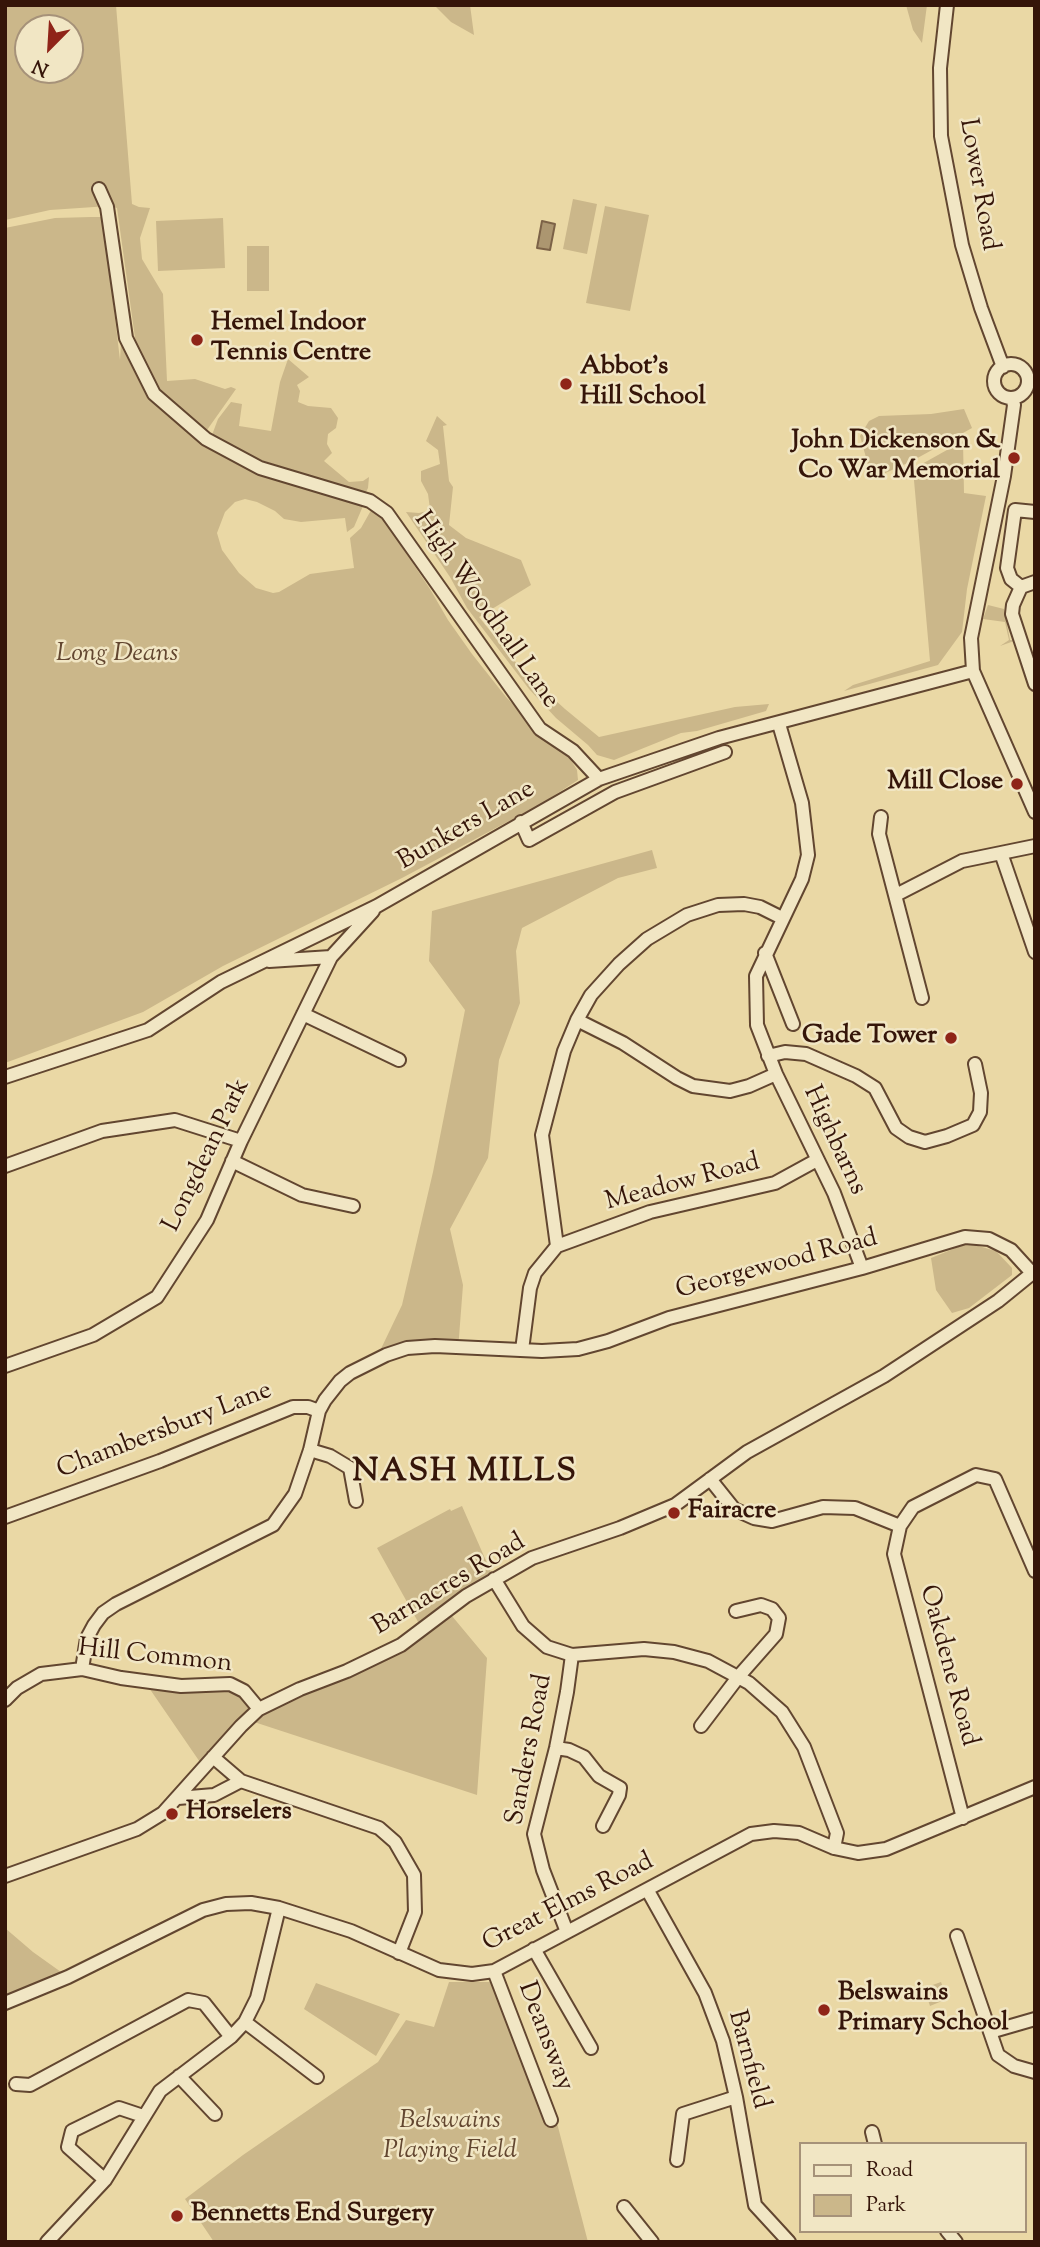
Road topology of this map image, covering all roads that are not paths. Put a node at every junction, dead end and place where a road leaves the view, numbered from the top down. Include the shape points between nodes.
1 (947, 5) edge
2 (99, 189) dead end
3 (1003, 367) junction
4 (1031, 378) edge
5 (1012, 398) junction
6 (1035, 512) edge
7 (1035, 582) edge
8 (1021, 587) junction
9 (973, 671) junction
10 (1035, 684) edge
11 (779, 724) junction
12 (725, 752) dead end
13 (599, 779) junction
14 (1029, 783) edge
15 (1035, 813) edge
16 (881, 817) dead end
17 (520, 822) junction
18 (1035, 846) edge
19 (1001, 853) junction
20 (896, 895) junction
21 (377, 906) junction
22 (782, 918) junction
23 (1035, 952) edge
24 (765, 953) junction
25 (331, 957) junction
26 (261, 962) junction
27 (922, 998) dead end
28 (303, 1014) junction
29 (577, 1020) junction
30 (793, 1024) dead end
31 (768, 1056) junction
32 (399, 1060) dead end
33 (975, 1064) dead end
34 (776, 1074) junction
35 (5, 1077) edge
36 (241, 1140) junction
37 (817, 1160) junction
38 (232, 1161) junction
39 (5, 1166) edge
40 (353, 1206) dead end
41 (558, 1246) junction
42 (862, 1268) junction
43 (1033, 1272) edge
44 (522, 1350) junction
45 (5, 1366) edge
46 (319, 1411) junction
47 (310, 1450) junction
48 (710, 1479) junction
49 (356, 1502) dead end
50 (5, 1517) edge
51 (900, 1526) junction
52 (1034, 1567) edge
53 (494, 1579) junction
54 (736, 1611) dead end
55 (572, 1654) junction
56 (82, 1669) junction
57 (738, 1676) junction
58 (5, 1700) edge
59 (259, 1709) junction
60 (701, 1726) dead end
61 (556, 1748) junction
62 (213, 1757) junction
63 (241, 1781) junction
64 (1035, 1787) edge
65 (178, 1798) junction
66 (963, 1818) junction
67 (603, 1826) dead end
68 (834, 1848) junction
69 (5, 1876) edge
70 (648, 1891) junction
71 (279, 1908) junction
72 (567, 1932) junction
73 (957, 1936) dead end
74 (534, 1949) junction
75 (399, 1953) junction
76 (494, 1971) junction
77 (5, 2003) edge
78 (1035, 2019) edge
79 (245, 2022) junction
80 (990, 2032) junction
81 (231, 2037) junction
82 (591, 2048) dead end
83 (1035, 2073) edge
84 (179, 2076) junction
85 (317, 2077) dead end
86 (16, 2084) dead end
87 (736, 2097) junction
88 (215, 2114) dead end
89 (143, 2116) junction
90 (551, 2120) dead end
91 (677, 2160) dead end
92 (105, 2180) junction
93 (624, 2207) dead end
94 (47, 2242) edge
95 (652, 2242) edge
96 (789, 2242) edge

1 - 3 street, Lower Road via 940,68 941,136 962,245
2 - 13 street, High Woodhall Lane via 107,207 126,338 154,394 206,439 260,468 370,501 387,513 540,729 573,751
3 - 4 street via 1015,365
3 - 5 street via 995,386 1001,395
4 - 5 street via 1024,391
5 - 9 street via 1004,476 971,638
6 - 8 street via 1015,510 1007,568
7 - 8 street
8 - 10 street via 1012,614
9 - 11 street, Bunkers Lane
9 - 14 street
11 - 13 street, Bunkers Lane via 719,738
11 - 22 street via 802,803 808,855 802,879
12 - 17 street via 615,792 529,839
13 - 17 street, Bunkers Lane
14 - 15 street
16 - 20 street via 879,834
17 - 21 street, Bunkers Lane
18 - 19 street
19 - 20 street via 961,861
19 - 23 street
20 - 27 street
21 - 25 street, Longdean Park
21 - 26 street, Bunkers Lane
22 - 24 street, Highbarns
22 - 29 street via 744,904 718,905 687,915 647,939 618,964
24 - 30 street
24 - 31 street, Highbarns via 756,976 757,1025
25 - 26 street
25 - 28 street, Longdean Park
26 - 35 street, Bunkers Lane via 148,1030
28 - 32 street
28 - 36 street, Longdean Park
29 - 34 street via 693,1086 730,1091
29 - 41 street via 542,1135
31 - 33 street via 806,1054 856,1076 875,1088 896,1128 925,1142 972,1125 981,1093
31 - 34 street, Highbarns
34 - 37 street, Highbarns
36 - 38 street, Longdean Park
36 - 39 street via 175,1120 102,1131
37 - 41 street, Meadow Road via 775,1183 650,1212
37 - 42 street, Highbarns
38 - 40 street via 302,1195
38 - 45 street, Longdean Park via 207,1220 157,1297 93,1335
41 - 44 street via 535,1272
42 - 43 street, Georgewood Road via 965,1237 989,1239 1011,1250
42 - 44 street, Georgewood Road via 669,1318 596,1345 561,1351
43 - 48 street, Barnacres Road via 998,1301 884,1376 747,1452
44 - 46 street via 407,1348 350,1373
46 - 47 street
46 - 50 street, Chambersbury Lane via 293,1407
47 - 49 street via 349,1468
47 - 56 street via 295,1494 273,1525 103,1614 87,1638
48 - 51 street via 734,1509 754,1518 772,1521 822,1507 855,1508
48 - 53 street, Barnacres Road via 675,1505 531,1559
51 - 52 street via 913,1507 976,1475 995,1479
51 - 66 street, Oakdene Road via 894,1554
53 - 55 street via 523,1626 547,1647
53 - 59 street, Barnacres Road via 401,1644
54 - 57 street via 761,1605 779,1618 776,1634
55 - 57 street via 644,1649 674,1652 708,1661
55 - 61 street, Sanders Road
56 - 58 street, Hill Common via 41,1674
56 - 59 street, Hill Common via 181,1686 230,1684 244,1691
57 - 60 street
57 - 68 street via 782,1712 804,1747 837,1833
59 - 62 street, Barnacres Road
61 - 67 street via 584,1757 599,1776 620,1788
61 - 72 street, Sanders Road via 534,1834 542,1870
62 - 63 street
62 - 65 street, Barnacres Road
63 - 65 street via 214,1795
63 - 75 street via 379,1828 395,1842 414,1875 415,1912
64 - 66 street, Great Elms Road
65 - 69 street, Barnacres Road via 137,1829
66 - 68 street, Great Elms Road via 886,1849 858,1853
68 - 70 street, Great Elms Road via 799,1833 751,1834
70 - 72 street, Great Elms Road
70 - 87 street, Barnfield via 705,1993 723,2041
71 - 75 street, Great Elms Road via 351,1931
71 - 77 street, Great Elms Road via 251,1903 203,1910
71 - 79 street via 257,1998
72 - 74 street, Great Elms Road
73 - 80 street
74 - 76 street, Great Elms Road
74 - 82 street
75 - 76 street, Great Elms Road via 439,1970
76 - 90 street, Deansway
78 - 80 street
79 - 81 street
79 - 85 street
80 - 83 street via 998,2055
81 - 84 street
81 - 86 street via 204,2003 188,2000 30,2085
84 - 88 street
84 - 89 street via 160,2091
87 - 91 street via 683,2114
87 - 96 street, Barnfield via 755,2205
89 - 92 street
89 - 92 street via 119,2108 72,2131 68,2147
92 - 94 street
93 - 95 street

